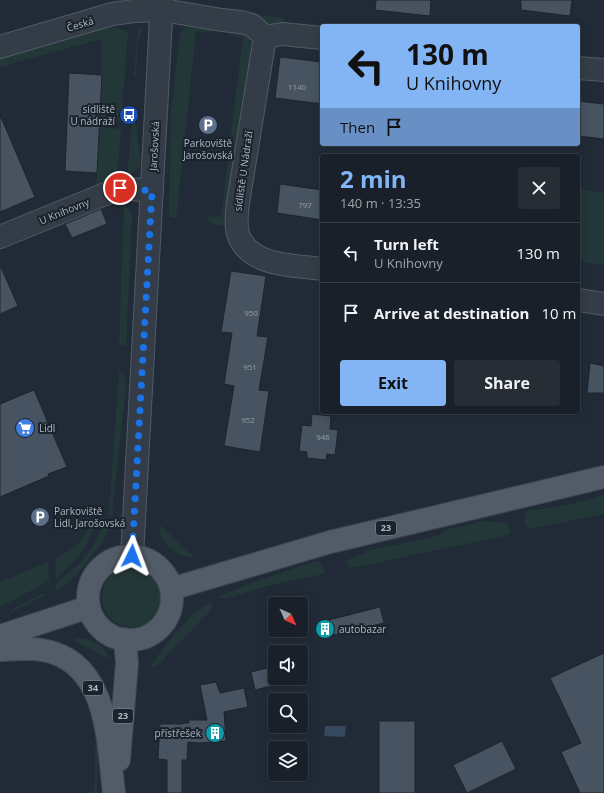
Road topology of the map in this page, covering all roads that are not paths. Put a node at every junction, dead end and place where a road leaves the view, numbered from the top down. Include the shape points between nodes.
1 (162, 5) edge
2 (265, 37) junction
3 (320, 38) edge
4 (0, 47) edge
5 (580, 68) edge
6 (604, 70) edge
7 (152, 191) junction
8 (0, 237) edge
9 (320, 269) edge
10 (580, 300) edge
11 (604, 304) edge
12 (604, 477) edge
13 (132, 556) junction
14 (171, 589) junction
15 (89, 608) junction
16 (0, 636) edge
17 (125, 639) junction
18 (0, 650) edge
19 (115, 793) edge

1 - 2 street via 252,25
1 - 4 street, Česká via 112,14
1 - 7 street, Jarošovská
2 - 3 street via 282,34
2 - 9 street, sídliště U Nádraží via 238,203 238,234 253,253 270,262
5 - 6 street
7 - 8 street, U Knihovny via 120,188
7 - 13 street, Jarošovská
10 - 11 street
12 - 14 main road, 23 via 330,542
13 - 14 main road via 150,560 158,566 164,572
13 - 15 main road via 107,563 95,575 89,591
14 - 17 main road via 171,605 161,626 141,638
15 - 16 main road
15 - 17 main road via 103,629 117,638
17 - 19 main road, 23 via 128,663
18 - 19 main road, 34 via 34,649 54,653 73,663 89,681 98,696 105,723

